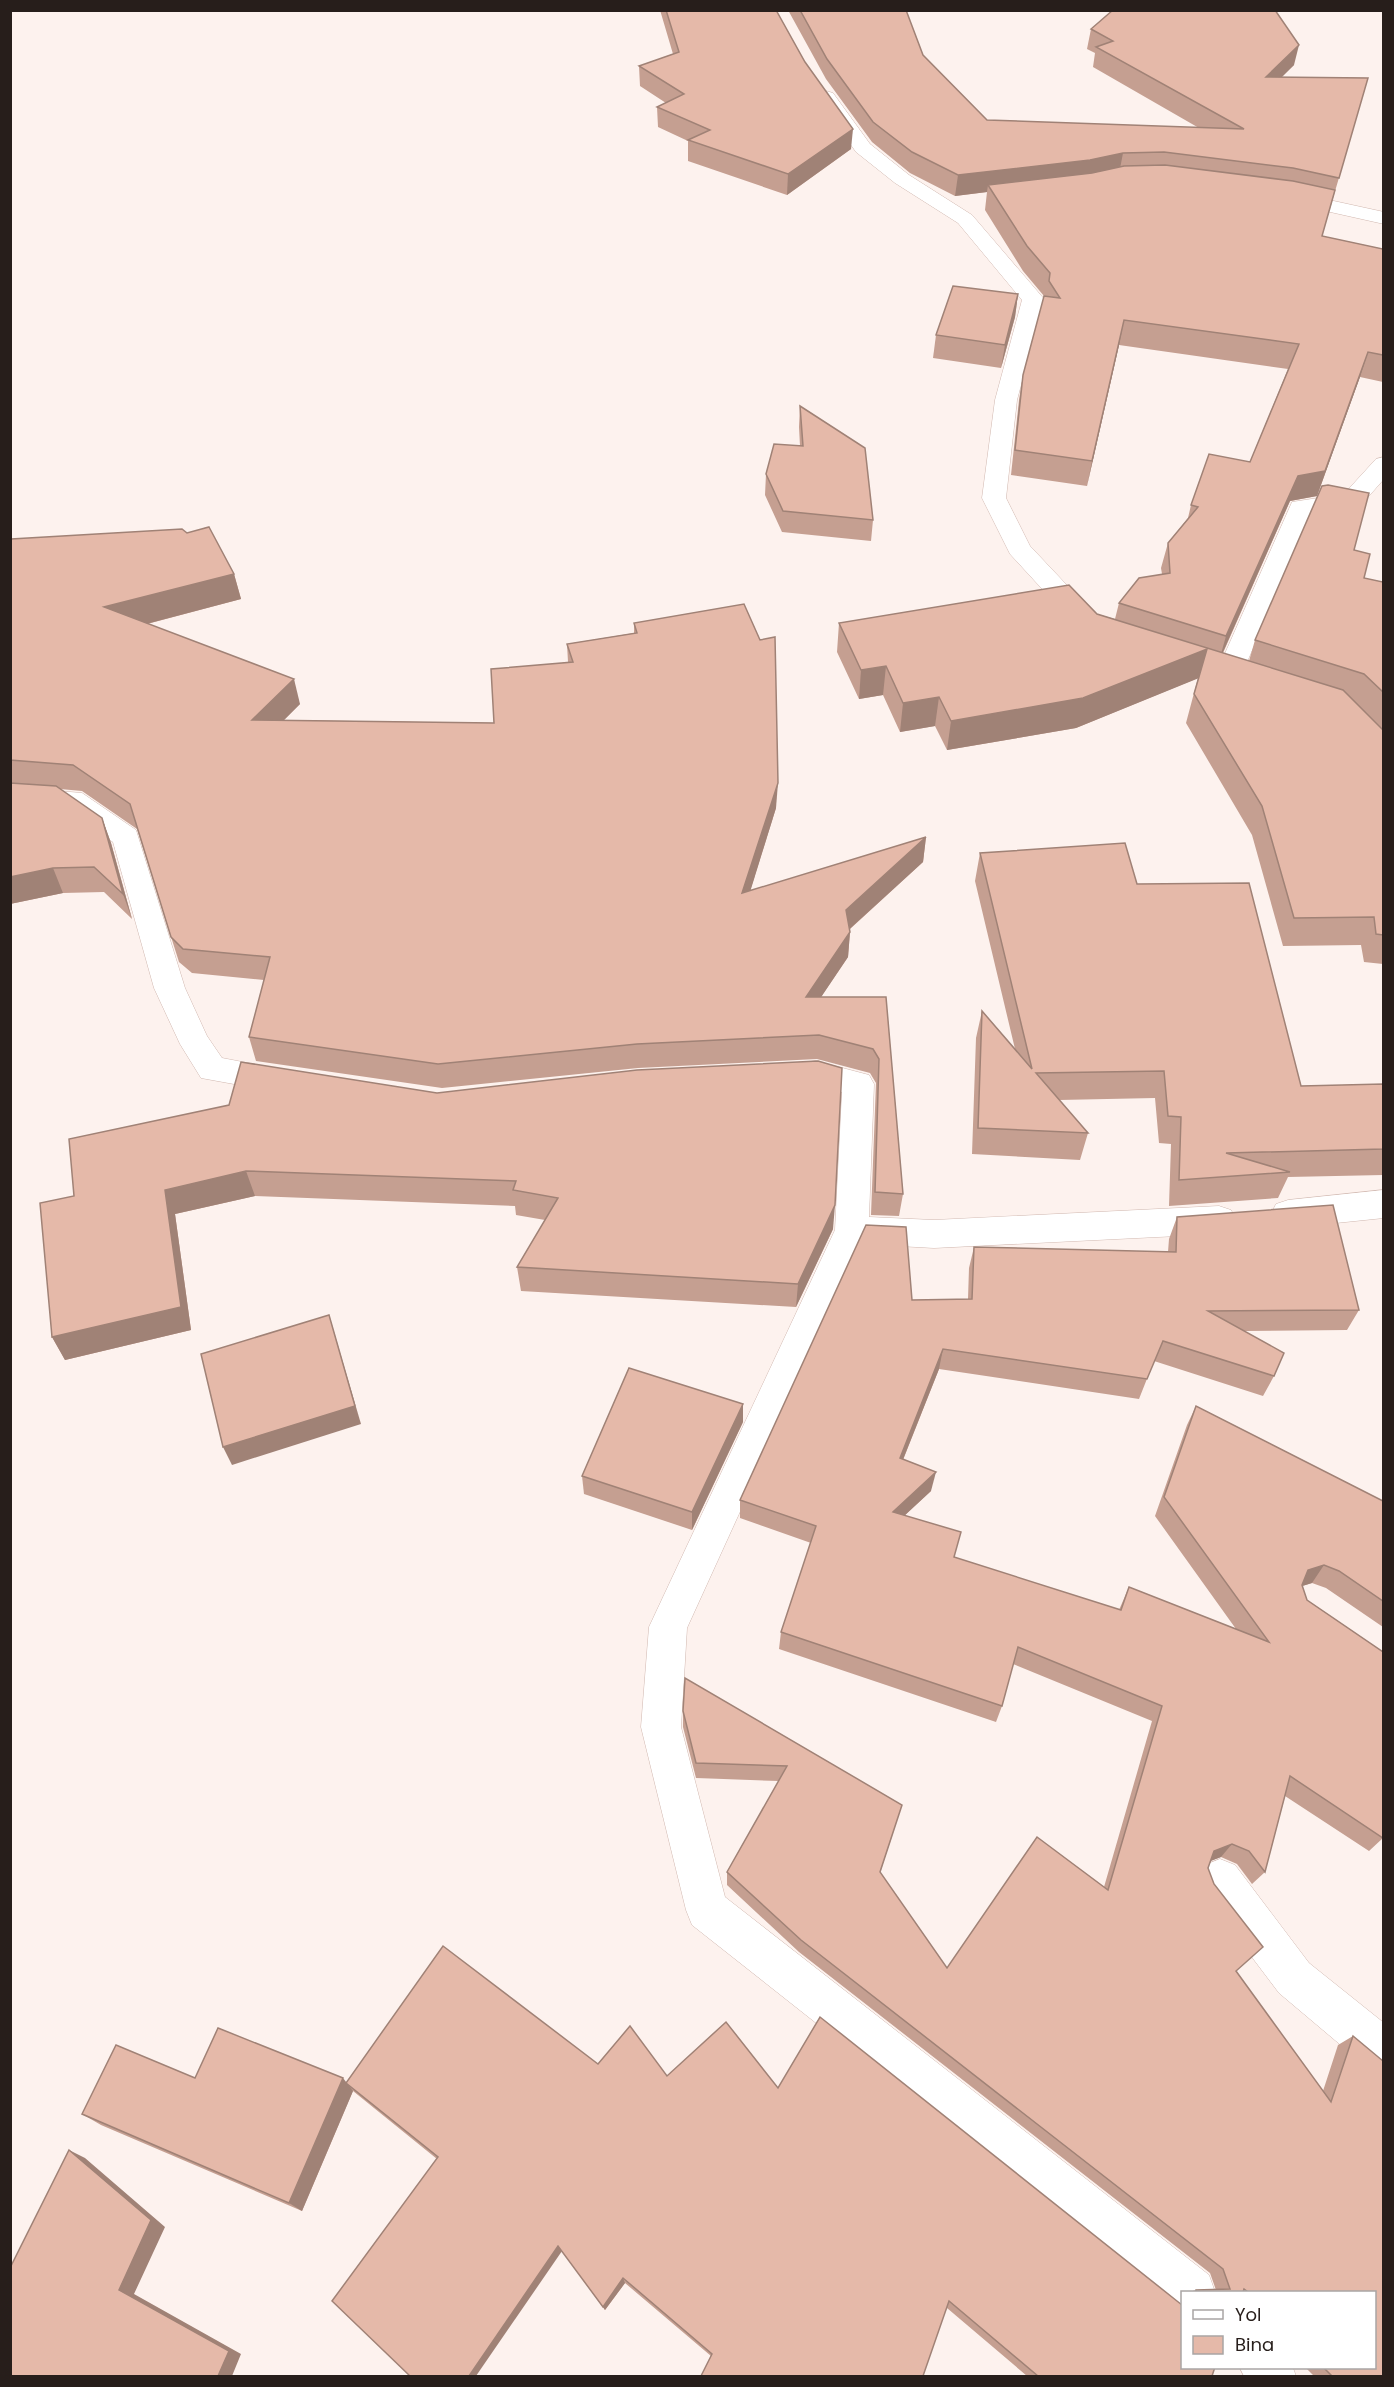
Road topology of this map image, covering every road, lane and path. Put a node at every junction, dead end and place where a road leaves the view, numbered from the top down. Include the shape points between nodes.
1 (814, 81) edge
2 (1264, 194) edge
3 (977, 202) edge
4 (944, 206) junction
5 (1383, 218) edge
6 (1383, 464) edge
7 (1100, 635) edge
8 (1227, 676) edge
9 (10, 797) edge
10 (768, 1076) edge
11 (316, 1087) edge
12 (1383, 1204) edge
13 (852, 1230) junction
14 (1220, 1880) edge
15 (1383, 2052) edge
16 (1191, 2291) edge

1 - 4 street via 863,148
2 - 5 street
3 - 4 street
4 - 7 street via 965,219 1033,299 1006,400 994,498 1019,549
6 - 8 street via 1352,500 1301,507
9 - 11 street via 72,800 126,837 156,946 194,1044 212,1069
10 - 13 street via 816,1073 858,1084
12 - 13 street via 1252,1218 934,1234
13 - 16 street via 668,1627 661,1727 707,1910
14 - 15 street via 1294,1978

